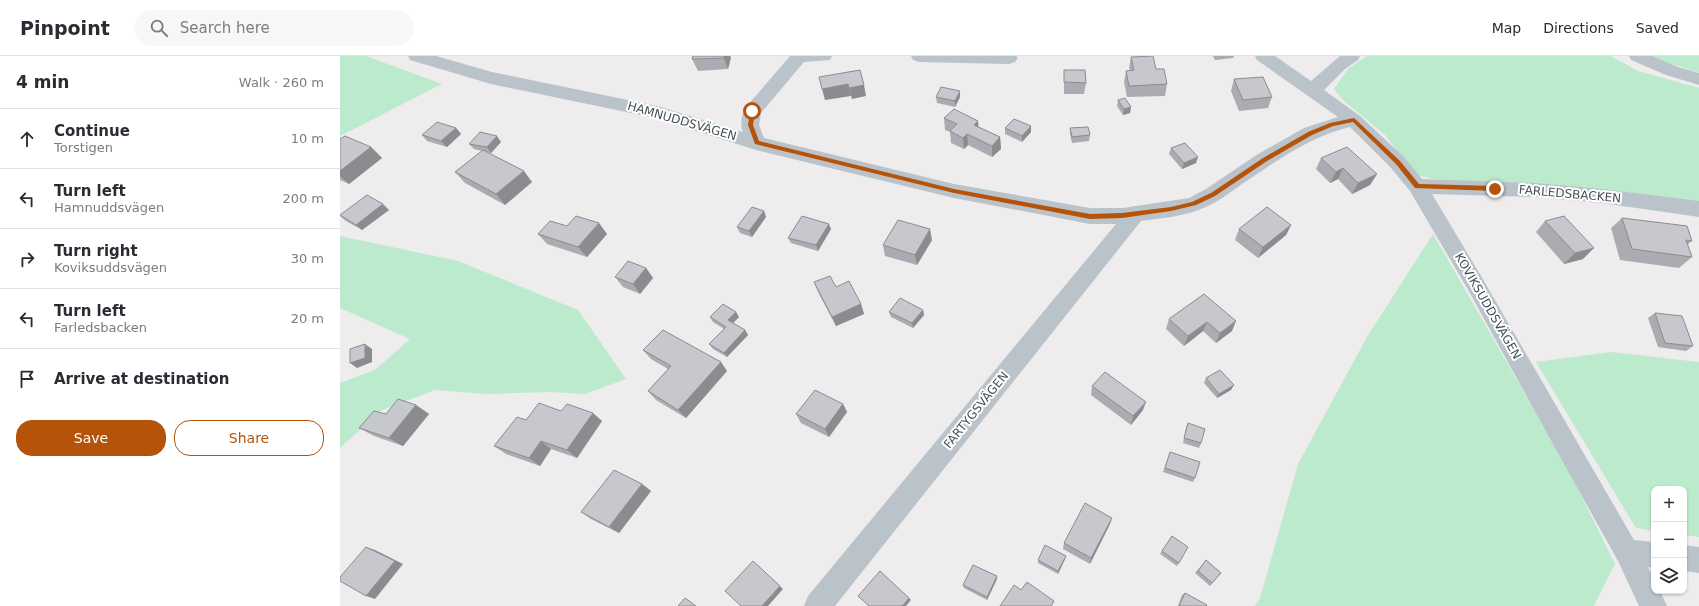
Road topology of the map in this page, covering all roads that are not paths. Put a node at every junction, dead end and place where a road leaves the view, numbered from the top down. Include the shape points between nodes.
1 (416, 56) edge
2 (824, 56) edge
3 (919, 56) edge
4 (1263, 56) edge
5 (1352, 56) edge
6 (1637, 56) edge
7 (1009, 58) dead end
8 (1699, 78) edge
9 (1313, 90) junction
10 (1354, 120) junction
11 (756, 143) junction
12 (1417, 186) junction
13 (1699, 209) edge
14 (1135, 214) junction
15 (1627, 552) junction
16 (1651, 555) edge
17 (1687, 558) edge
18 (1699, 560) edge
19 (818, 606) edge
20 (1653, 606) edge

1 - 11 street, HAMNUDDSVÄGEN via 491,78 657,112
2 - 11 street via 799,57 752,111 750,125
3 - 7 street
4 - 9 street, KOVIKSUDDSVÄGEN
5 - 9 street
6 - 8 street via 1672,71
9 - 10 street, KOVIKSUDDSVÄGEN
10 - 12 street, KOVIKSUDDSVÄGEN via 1398,163
10 - 14 street, HAMNUDDSVÄGEN via 1310,133 1194,204
11 - 14 street, HAMNUDDSVÄGEN via 954,191 1044,208 1090,216
12 - 13 street, FARLEDSBACKEN via 1536,190
12 - 15 street, KOVIKSUDDSVÄGEN
14 - 19 street, FARTYGSVÄGEN
15 - 16 street
15 - 20 street, KOVIKSUDDSVÄGEN
17 - 18 street

